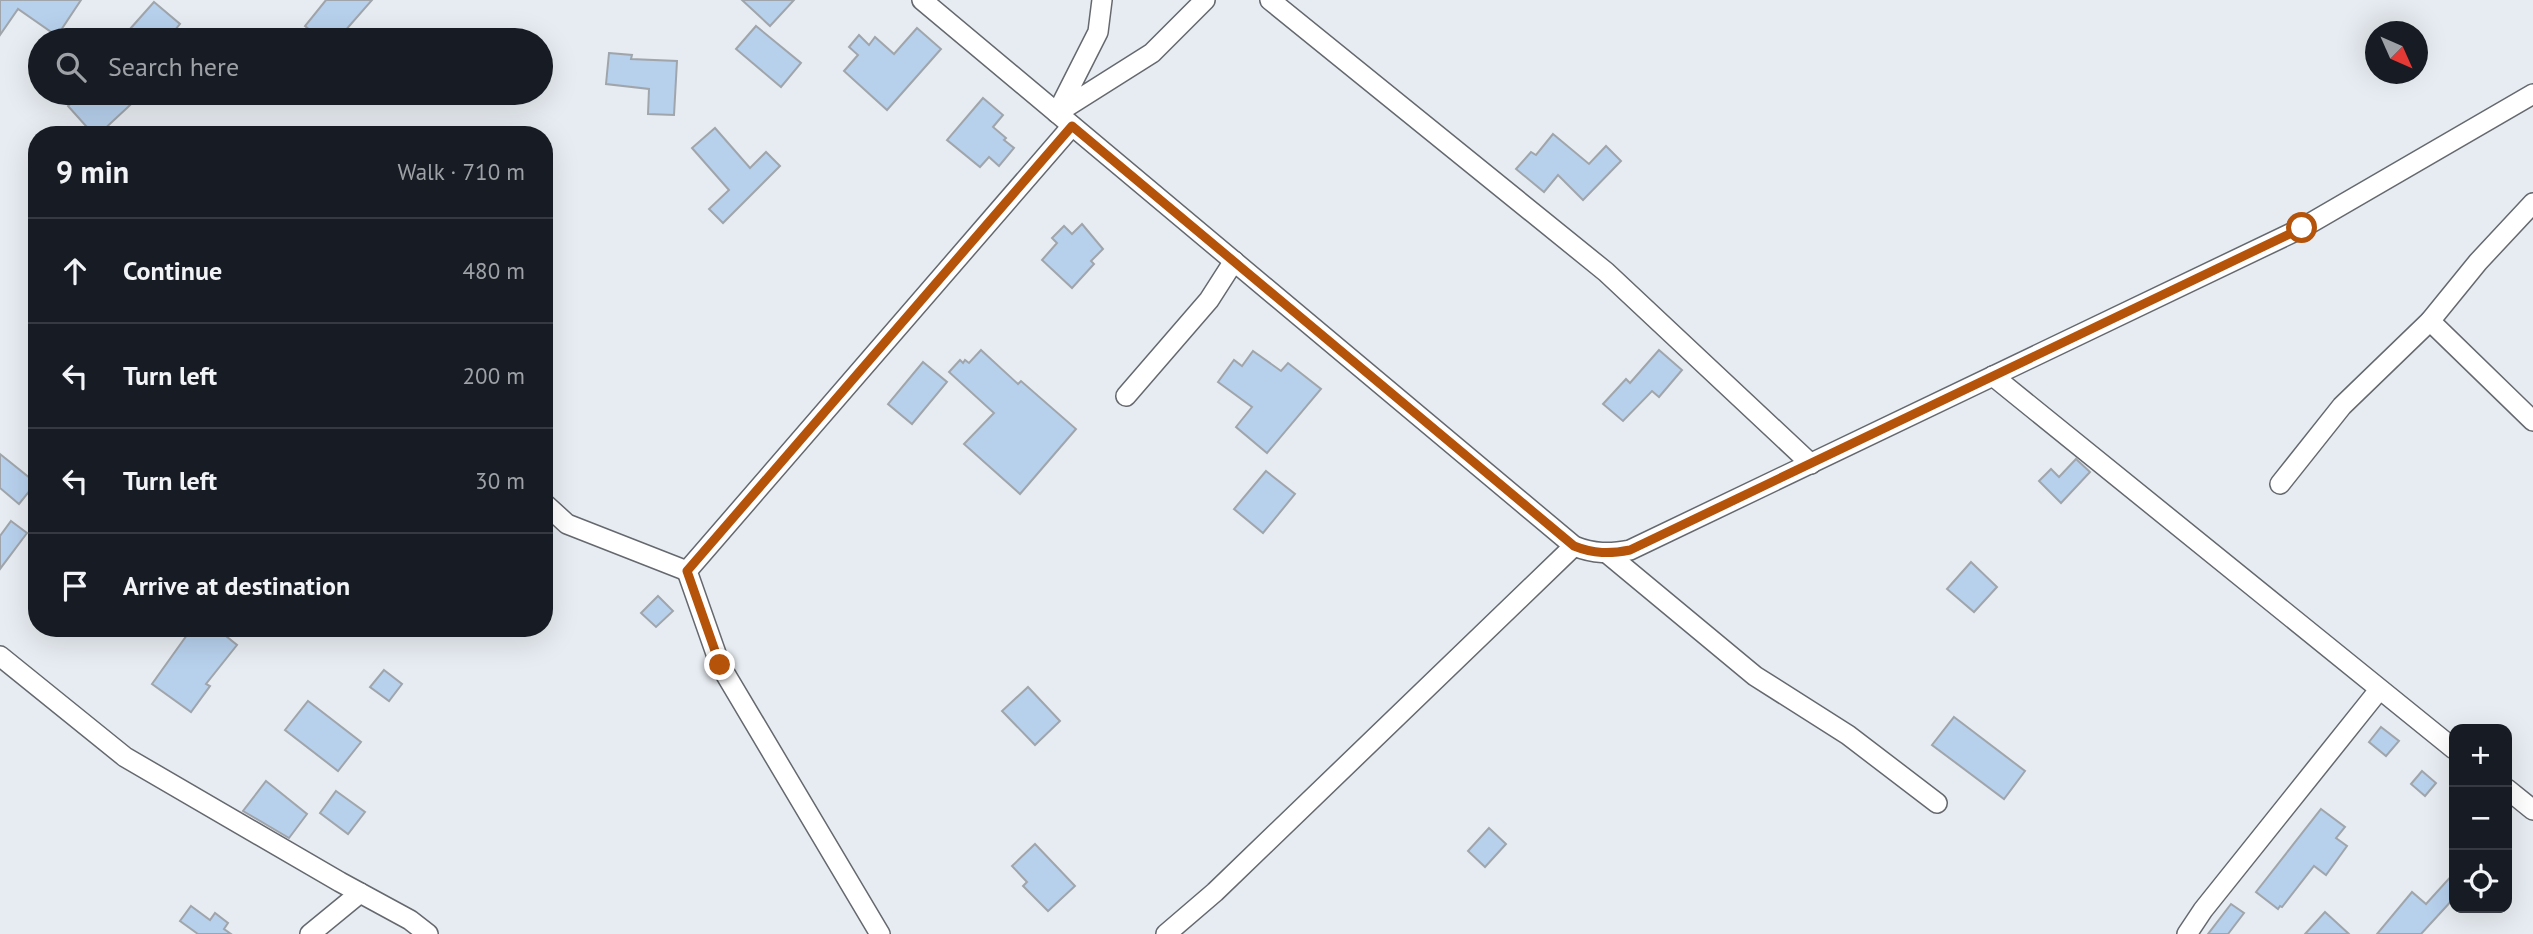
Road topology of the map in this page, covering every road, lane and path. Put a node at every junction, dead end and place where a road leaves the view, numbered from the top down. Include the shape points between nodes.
1 (922, 0) edge
2 (1102, 0) edge
3 (1205, 0) edge
4 (1270, 0) edge
5 (2533, 94) edge
6 (1065, 119) junction
7 (2533, 203) edge
8 (1234, 261) junction
9 (2430, 321) junction
10 (1993, 376) junction
11 (1126, 396) dead end
12 (2533, 421) edge
13 (1811, 464) junction
14 (2280, 484) dead end
15 (553, 511) edge
16 (1574, 546) junction
17 (1608, 554) junction
18 (687, 571) junction
19 (0, 656) edge
20 (2379, 690) junction
21 (2449, 744) edge
22 (2512, 793) edge
23 (1937, 803) dead end
24 (2533, 810) edge
25 (359, 893) junction
26 (310, 934) edge
27 (428, 934) edge
28 (880, 934) edge
29 (1166, 934) edge
30 (2187, 934) edge

1 - 6 street
2 - 6 street via 1098,32
3 - 6 street via 1152,54
4 - 13 street via 1606,272
5 - 10 street via 2302,228
6 - 8 street
6 - 18 street
7 - 9 street
8 - 11 street via 1209,300
8 - 16 street
9 - 12 street
9 - 14 street via 2342,406
10 - 13 street
10 - 20 street
13 - 17 street via 1630,550
15 - 18 street via 567,524
16 - 17 street
16 - 29 street
17 - 23 street via 1755,676 1849,735
18 - 28 street via 720,665
19 - 25 street via 125,757
20 - 21 street
20 - 30 street
22 - 24 street
25 - 26 street
25 - 27 street

